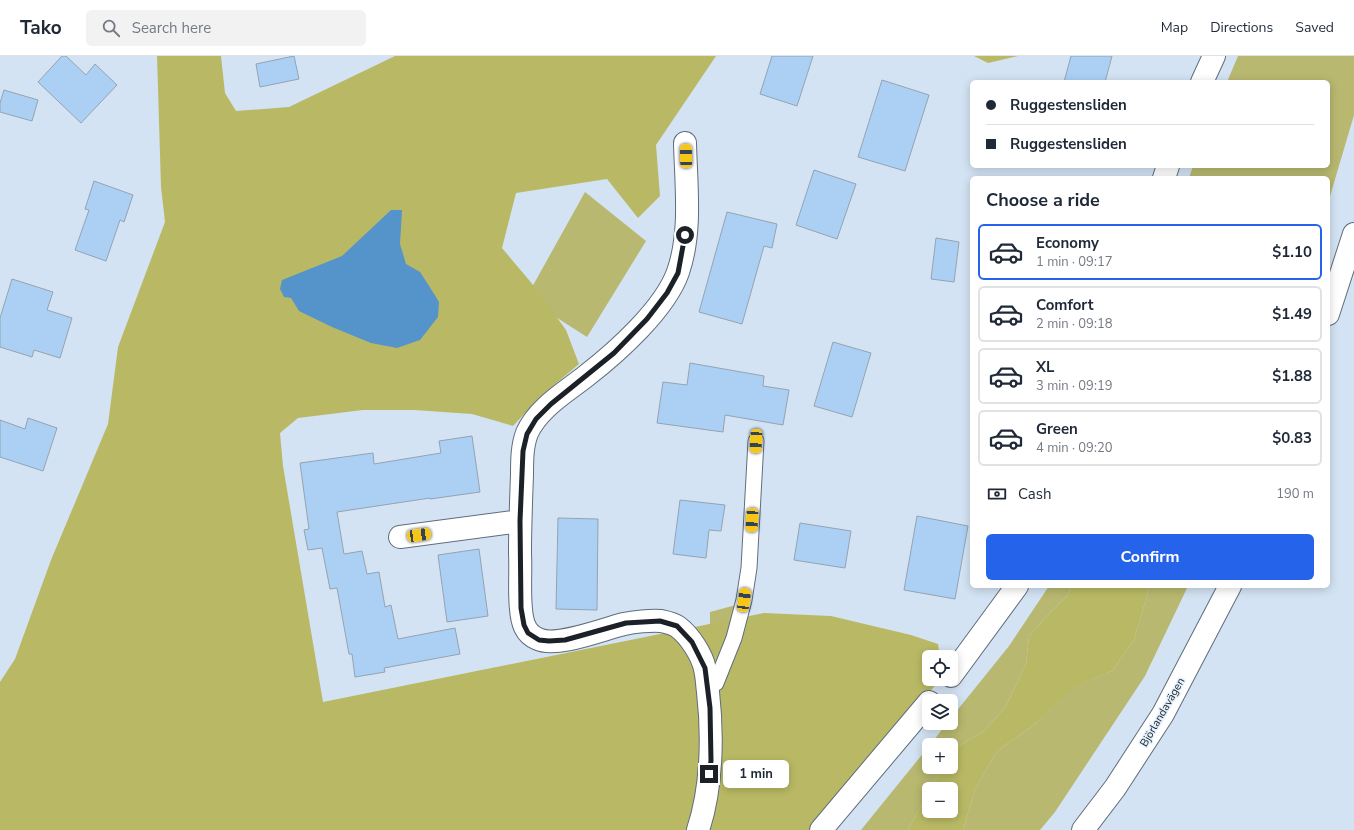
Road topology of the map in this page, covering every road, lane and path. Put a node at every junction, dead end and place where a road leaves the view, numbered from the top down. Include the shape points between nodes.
1 (1214, 56) edge
2 (1203, 80) edge
3 (685, 143) dead end
4 (1354, 234) edge
5 (1330, 308) edge
6 (756, 441) dead end
7 (520, 521) junction
8 (400, 537) dead end
9 (1016, 588) edge
10 (1229, 588) edge
11 (958, 666) edge
12 (707, 685) junction
13 (943, 686) edge
14 (936, 694) edge
15 (922, 711) edge
16 (698, 830) edge
17 (821, 830) edge
18 (1083, 830) edge

1 - 2 street
3 - 7 street via 686,227 678,273 667,293 647,319 614,353 536,419 527,434 523,451
4 - 5 street
6 - 12 lane via 749,568 744,600 734,638 716,683
7 - 8 street
7 - 12 street via 521,608 528,633 539,640 565,640 626,623 660,621 677,626 692,642 705,668
9 - 11 street
10 - 18 street, Björlandavägen via 1164,714 1115,788
12 - 16 street via 711,761 704,814
13 - 14 street
15 - 17 street

